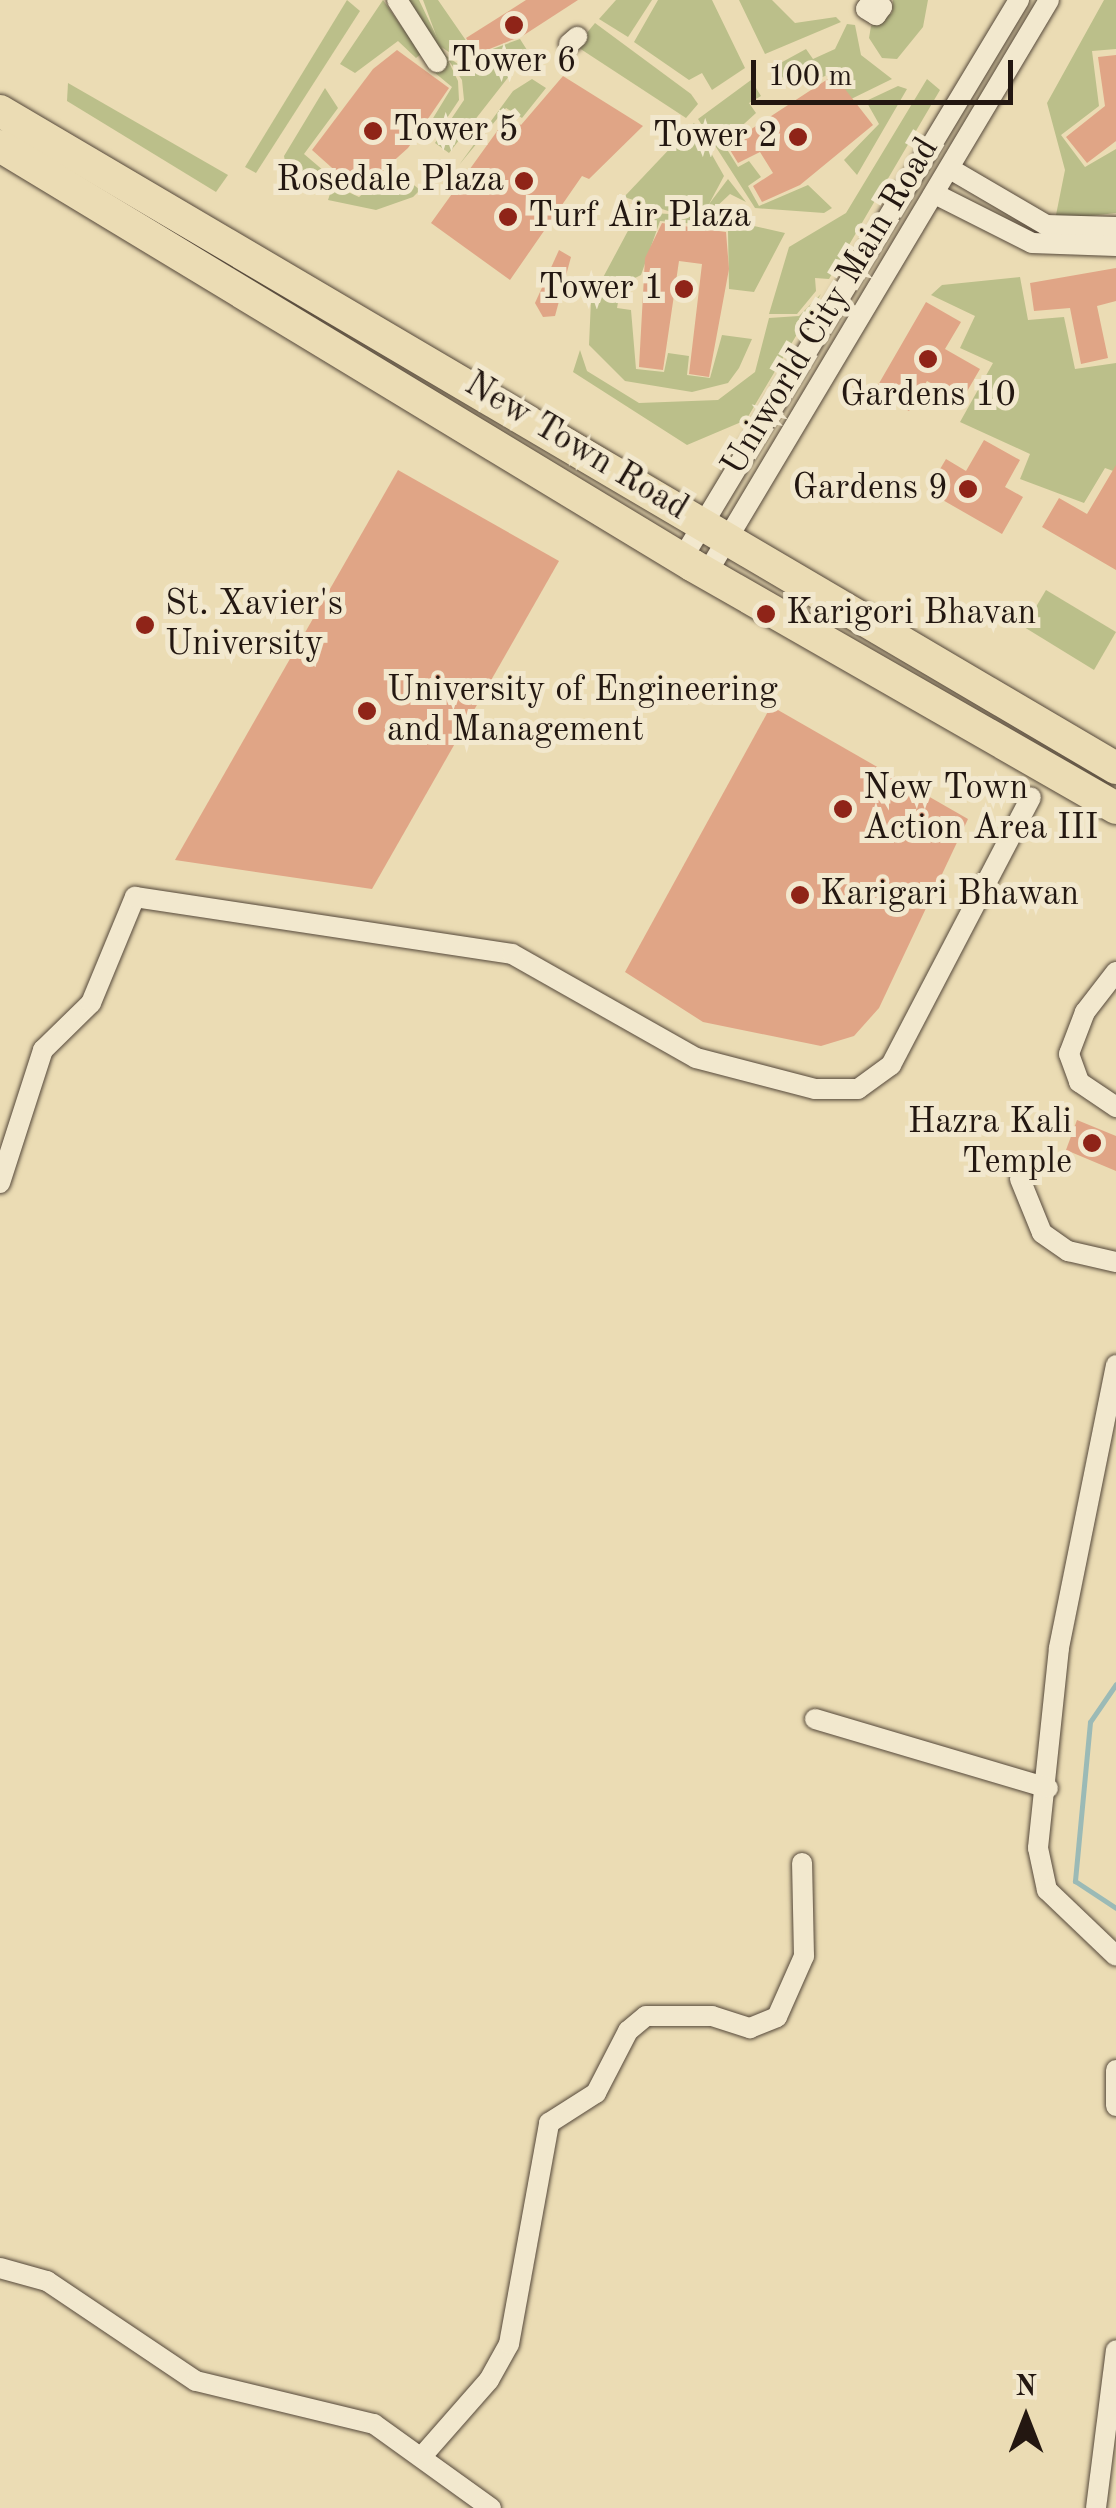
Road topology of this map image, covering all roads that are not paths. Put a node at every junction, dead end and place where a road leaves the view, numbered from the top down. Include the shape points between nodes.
1 (397, 0) edge
2 (1019, 0) edge
3 (1049, 0) edge
4 (437, 62) dead end
5 (0, 111) edge
6 (0, 146) edge
7 (952, 170) junction
8 (937, 195) junction
9 (1116, 227) edge
10 (1116, 246) edge
11 (714, 534) junction
12 (695, 566) junction
13 (1116, 768) edge
14 (1031, 796) dead end
15 (1116, 808) edge
16 (1116, 972) edge
17 (1116, 1108) edge
18 (1020, 1179) dead end
19 (0, 1184) edge
20 (1116, 1262) edge
21 (1116, 1365) edge
22 (815, 1718) dead end
23 (1048, 1788) junction
24 (802, 1863) dead end
25 (1116, 1956) edge
26 (1116, 2070) edge
27 (1116, 2106) edge
28 (0, 2268) edge
29 (1116, 2350) edge
30 (1110, 2444) edge
31 (424, 2454) junction
32 (491, 2508) edge
33 (1096, 2508) edge

1 - 4 street
2 - 11 street, Uniworld City Main Road
3 - 7 street, Uniworld City Main Road
5 - 11 main road, New Town Road via 228,235
6 - 12 main road, New Town Road
7 - 8 street, Uniworld City Main Road
7 - 9 street via 1046,225
8 - 10 street via 1032,243
8 - 11 street, Uniworld City Main Road
11 - 12 street
11 - 12 street
11 - 13 main road, New Town Road
12 - 15 main road, New Town Road
14 - 19 street via 899,1050 858,1090 815,1089 696,1058 512,954 135,897 91,1003 42,1050
16 - 17 street via 1085,1012 1068,1054 1079,1082
18 - 20 street via 1042,1233 1068,1251
21 - 23 street via 1059,1648
22 - 23 street
23 - 25 street via 1039,1878
24 - 31 street via 804,1956 777,2017 750,2028 712,2016 646,2016 628,2030 596,2093 548,2123 508,2344 489,2380
26 - 27 street
28 - 31 street via 56,2286 196,2380 359,2419
29 - 30 street
30 - 33 street
31 - 32 street via 459,2490

